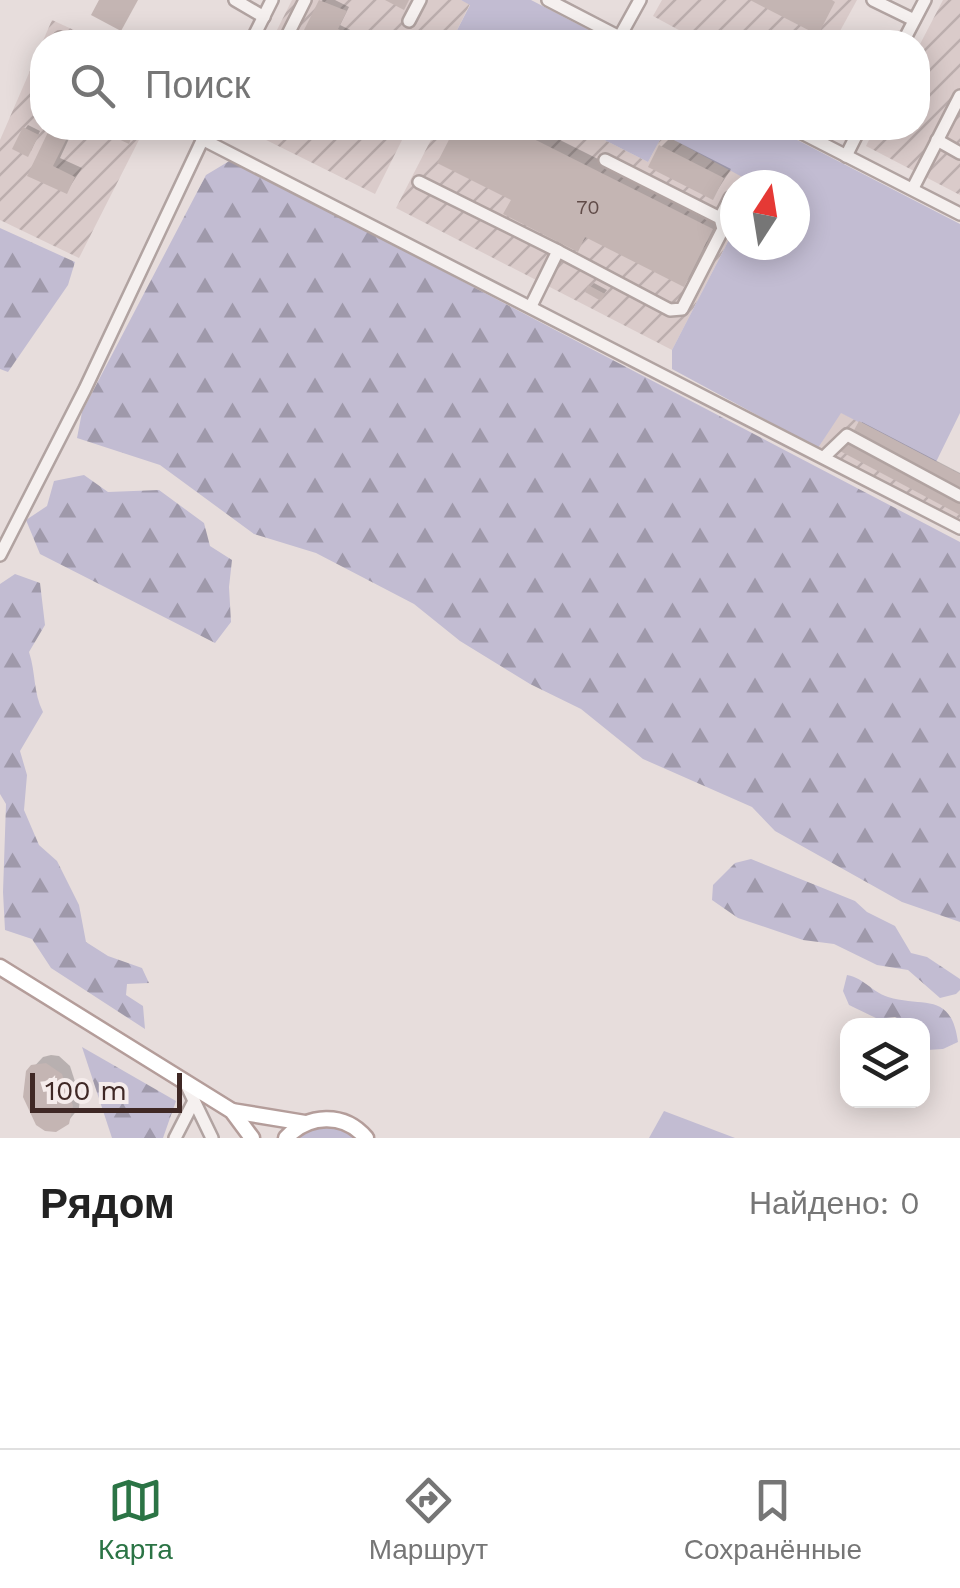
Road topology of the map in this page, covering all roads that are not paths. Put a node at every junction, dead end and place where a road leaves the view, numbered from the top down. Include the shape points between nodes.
1 (235, 0) edge
2 (272, 0) edge
3 (305, 0) edge
4 (420, 0) edge
5 (548, 0) edge
6 (640, 0) edge
7 (925, 0) edge
8 (868, 1) edge
9 (264, 16) junction
10 (914, 20) junction
11 (409, 22) dead end
12 (257, 30) edge
13 (290, 30) edge
14 (605, 30) edge
15 (628, 30) edge
16 (909, 30) edge
17 (960, 96) edge
18 (202, 140) edge
19 (218, 140) edge
20 (815, 140) edge
21 (854, 140) edge
22 (937, 140) junction
23 (960, 153) edge
24 (846, 156) junction
25 (606, 160) dead end
26 (418, 182) dead end
27 (913, 188) junction
28 (960, 214) edge
29 (720, 218) edge
30 (720, 235) edge
31 (558, 251) junction
32 (531, 306) junction
33 (824, 457) junction
34 (960, 496) edge
35 (960, 528) edge
36 (0, 555) edge
37 (0, 967) edge
38 (183, 1078) junction
39 (194, 1101) junction
40 (232, 1111) junction
41 (306, 1122) junction
42 (175, 1138) edge
43 (212, 1138) edge
44 (252, 1138) edge
45 (286, 1138) edge
46 (366, 1138) edge

1 - 9 street
2 - 9 street
3 - 13 street
4 - 11 street
5 - 14 street
6 - 15 street
7 - 10 street
8 - 10 street
9 - 12 street
10 - 16 street
17 - 22 street
18 - 36 street
19 - 32 street
20 - 24 street
21 - 24 street
22 - 23 street
22 - 27 street
24 - 27 street
25 - 29 street
26 - 31 street
27 - 28 street
30 - 31 street via 682,309 670,310
31 - 32 street
32 - 33 street
33 - 34 street via 847,435
33 - 35 street
37 - 38 main road
38 - 39 street
38 - 40 main road
39 - 42 street
39 - 43 street
40 - 41 main road
40 - 44 main road
41 - 45 main road
41 - 46 main road via 334,1119

